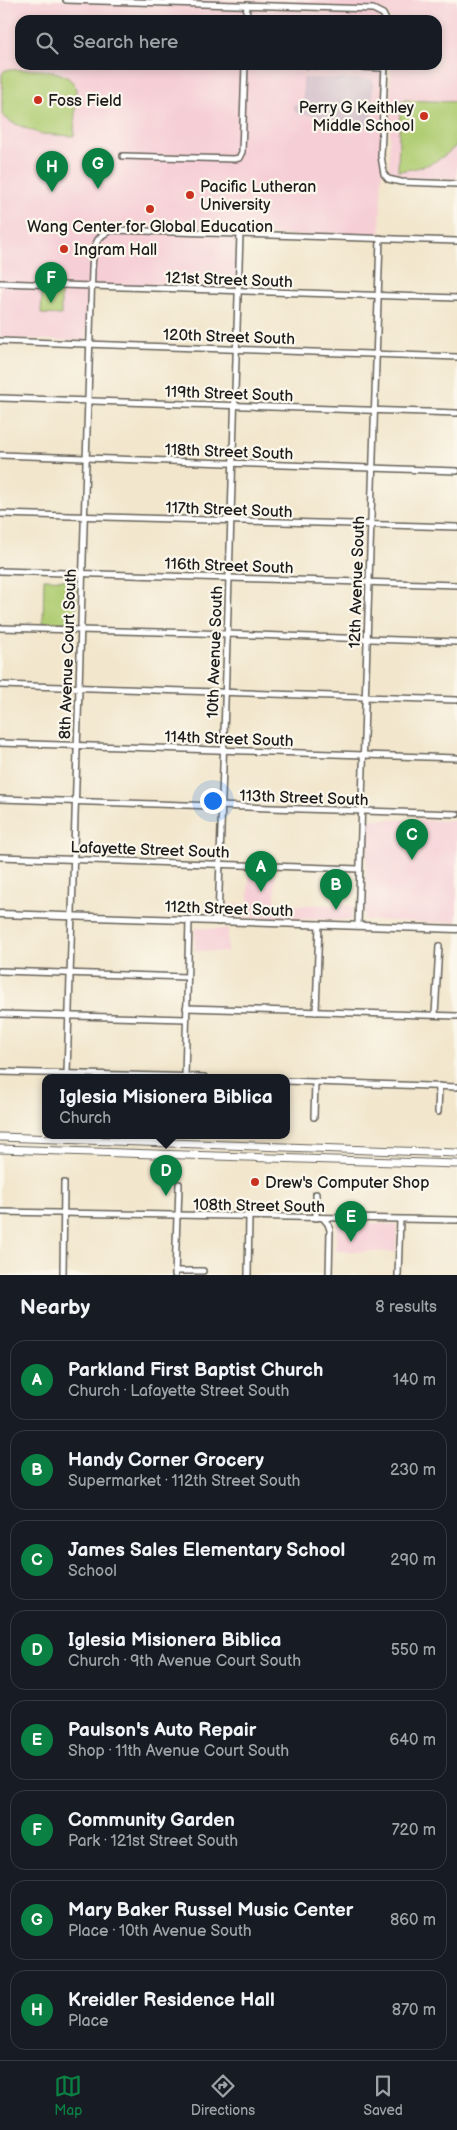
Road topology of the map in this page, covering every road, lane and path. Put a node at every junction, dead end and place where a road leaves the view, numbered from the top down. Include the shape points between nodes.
1 (66, 0) edge
2 (247, 5) junction
3 (246, 15) edge
4 (384, 15) edge
5 (245, 70) edge
6 (385, 70) edge
7 (123, 156) dead end
8 (457, 184) edge
9 (240, 234) junction
10 (380, 238) junction
11 (457, 241) edge
12 (0, 283) edge
13 (91, 286) junction
14 (238, 291) junction
15 (378, 296) junction
16 (457, 298) edge
17 (0, 341) edge
18 (89, 344) junction
19 (236, 349) junction
20 (376, 353) junction
21 (457, 357) edge
22 (0, 398) edge
23 (88, 400) junction
24 (234, 405) junction
25 (374, 410) junction
26 (457, 413) edge
27 (0, 455) edge
28 (86, 458) junction
29 (232, 463) junction
30 (372, 468) junction
31 (457, 471) edge
32 (0, 514) edge
33 (84, 516) junction
34 (230, 521) junction
35 (370, 526) junction
36 (457, 527) edge
37 (0, 571) edge
38 (82, 573) junction
39 (229, 578) junction
40 (369, 582) junction
41 (457, 585) edge
42 (0, 628) edge
43 (80, 630) junction
44 (227, 634) junction
45 (367, 639) junction
46 (457, 642) edge
47 (0, 685) edge
48 (78, 687) junction
49 (225, 692) junction
50 (365, 696) junction
51 (457, 700) edge
52 (0, 742) edge
53 (77, 745) junction
54 (223, 750) junction
55 (363, 755) junction
56 (457, 758) edge
57 (0, 799) edge
58 (75, 802) junction
59 (221, 806) junction
60 (361, 812) junction
61 (457, 814) edge
62 (0, 857) edge
63 (73, 859) junction
64 (220, 864) junction
65 (359, 869) junction
66 (0, 914) edge
67 (71, 916) junction
68 (189, 921) junction
69 (218, 922) junction
70 (319, 924) junction
71 (358, 926) junction
72 (457, 929) edge
73 (438, 946) dead end
74 (0, 971) edge
75 (69, 972) junction
76 (187, 977) junction
77 (186, 1008) junction
78 (316, 1012) junction
79 (0, 1014) edge
80 (68, 1014) junction
81 (435, 1015) junction
82 (457, 1016) edge
83 (186, 1019) junction
84 (0, 1072) edge
85 (67, 1073) junction
86 (96, 1074) edge
87 (185, 1074) edge
88 (290, 1081) edge
89 (315, 1082) junction
90 (439, 1086) junction
91 (457, 1087) edge
92 (438, 1112) dead end
93 (314, 1117) dead end
94 (0, 1137) edge
95 (42, 1138) edge
96 (57, 1139) edge
97 (0, 1149) edge
98 (457, 1153) edge
99 (457, 1164) edge
100 (64, 1183) dead end
101 (179, 1184) dead end
102 (316, 1194) dead end
103 (0, 1212) edge
104 (64, 1214) junction
105 (177, 1216) junction
106 (249, 1217) junction
107 (316, 1218) junction
108 (324, 1218) junction
109 (400, 1220) junction
110 (457, 1220) edge
111 (203, 1271) dead end
112 (175, 1273) edge
113 (62, 1275) edge
114 (248, 1275) edge
115 (329, 1275) edge
116 (398, 1275) edge

1 - 2 street
2 - 3 street
2 - 4 street via 372,9
5 - 7 street via 242,152 239,158
6 - 8 street via 382,171 388,179 401,182
9 - 10 street
9 - 13 street, 8th Avenue Court South via 106,232 99,237 94,249
9 - 14 street, 10th Avenue South
10 - 11 street
10 - 15 street, 12th Avenue South
12 - 13 street, 121st Street South
13 - 14 street, 121st Street South
13 - 18 street, 8th Avenue Court South
14 - 15 street, 121st Street South
14 - 19 street, 10th Avenue South
15 - 16 street, 121st Street South
15 - 20 street, 12th Avenue South
17 - 18 street, 120th Street South
18 - 19 street, 120th Street South
18 - 23 street, 8th Avenue Court South
19 - 20 street, 120th Street South
19 - 24 street, 10th Avenue South
20 - 21 street, 120th Street South
20 - 25 street, 12th Avenue South
22 - 23 street, 119th Street South
23 - 24 street, 119th Street South
23 - 28 street, 8th Avenue Court South
24 - 25 street, 119th Street South
24 - 29 street, 10th Avenue South
25 - 26 street, 119th Street South
25 - 30 street, 12th Avenue South
27 - 28 street, 118th Street South
28 - 29 street, 118th Street South
28 - 33 street, 8th Avenue Court South
29 - 30 street, 118th Street South
29 - 34 street, 10th Avenue South
30 - 31 street, 118th Street South
30 - 35 street, 12th Avenue South
32 - 33 street, 117th Street South
33 - 34 street, 117th Street South
33 - 38 street, 8th Avenue Court South
34 - 35 street, 117th Street South
34 - 39 street, 10th Avenue South
35 - 36 street, 117th Street South
35 - 40 street, 12th Avenue South
37 - 38 street, 116th Street South
38 - 39 street, 116th Street South
38 - 43 street, 8th Avenue Court South
39 - 40 street, 116th Street South
39 - 44 street, 10th Avenue South
40 - 41 street, 116th Street South
40 - 45 street, 12th Avenue South
42 - 43 street
43 - 44 street
43 - 48 street, 8th Avenue Court South
44 - 45 street
44 - 49 street, 10th Avenue South
45 - 46 street
45 - 50 street, 12th Avenue South
47 - 48 street
48 - 49 street
48 - 53 street, 8th Avenue Court South
49 - 50 street
49 - 54 street, 10th Avenue South
50 - 51 street
50 - 55 street, 12th Avenue South
52 - 53 street, 114th Street South
53 - 54 street, 114th Street South
53 - 58 street, 8th Avenue Court South
54 - 55 street, 114th Street South
54 - 59 street, 10th Avenue South
55 - 56 street, 114th Street South
55 - 60 street, 12th Avenue South
57 - 58 street, 113th Street South
58 - 59 street, 113th Street South
58 - 63 street, 8th Avenue Court South
59 - 60 street, 113th Street South
59 - 64 street, 10th Avenue South
60 - 61 street, 113th Street South
60 - 65 street, 12th Avenue South
62 - 63 street, Lafayette Street South
63 - 64 street, Lafayette Street South
63 - 67 street, 8th Avenue Court South
64 - 65 street, Lafayette Street South
64 - 69 street, 10th Avenue South
65 - 71 street, 12th Avenue South
66 - 67 main road, 112th Street South
67 - 68 main road, 112th Street South
67 - 75 street, 8th Avenue Court South
68 - 69 main road, 112th Street South
68 - 76 street
69 - 70 main road, 112th Street South
70 - 71 main road, 112th Street South
70 - 78 street
71 - 72 main road, 112th Street South
73 - 81 street
74 - 75 street
75 - 76 street
75 - 80 street, 8th Avenue Court South
76 - 77 street
77 - 78 street
77 - 83 street
78 - 81 street
79 - 80 street
80 - 83 street
80 - 85 street, 8th Avenue Court South
81 - 82 street
83 - 87 street
84 - 85 street
85 - 86 street
88 - 89 street
89 - 90 street
89 - 93 street
90 - 91 street
90 - 92 street
94 - 95 highway
96 - 98 highway
97 - 99 highway
100 - 104 street
101 - 105 street
102 - 107 street
103 - 104 street, 108th Street South
104 - 105 street, 108th Street South
104 - 113 street
105 - 106 street, 108th Street South
105 - 112 street
106 - 107 street, 108th Street South
106 - 114 street
107 - 108 street, 108th Street South
108 - 109 street, 108th Street South
108 - 115 street via 330,1228
109 - 110 street, 108th Street South
109 - 116 street
111 - 112 street

